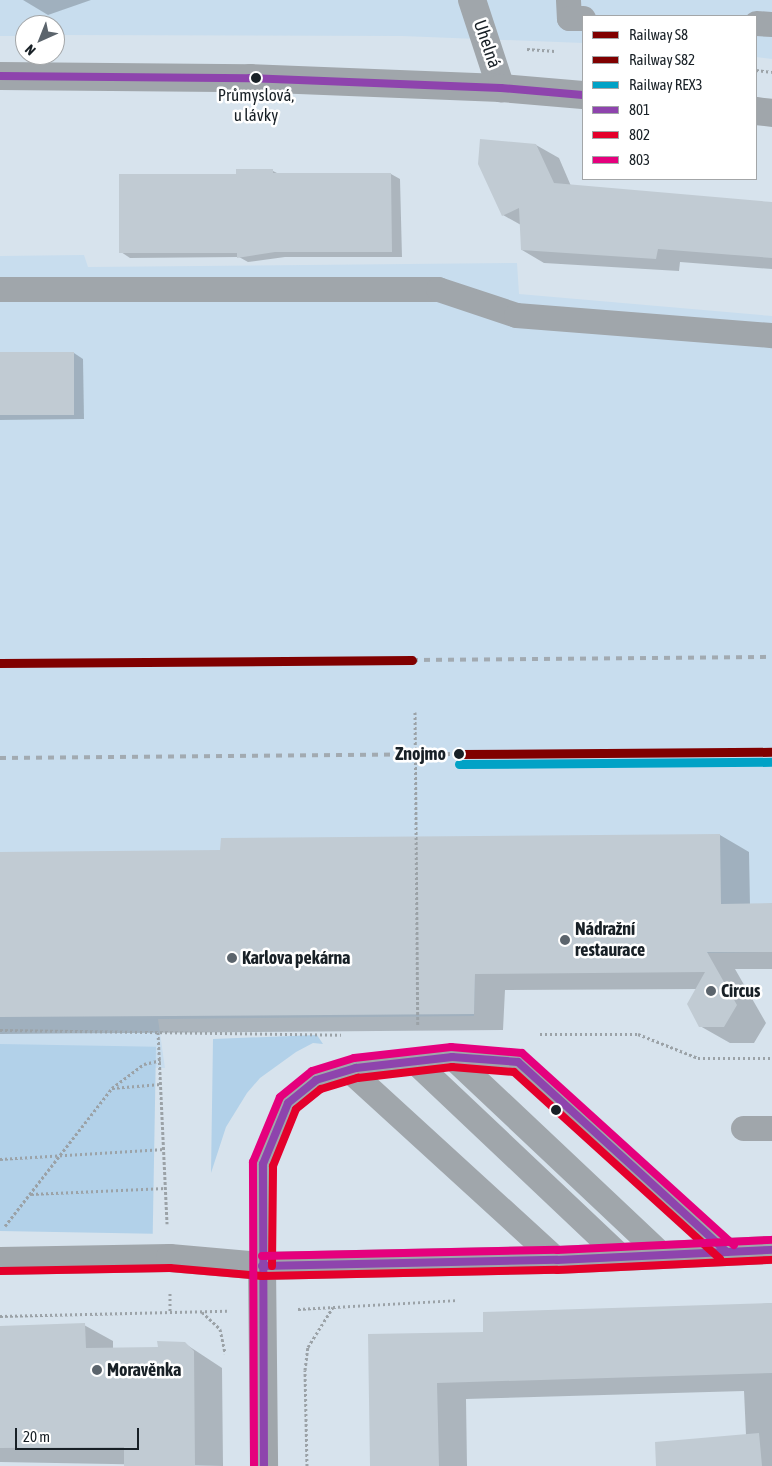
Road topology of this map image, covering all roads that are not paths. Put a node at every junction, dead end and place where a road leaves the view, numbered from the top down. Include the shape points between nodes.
1 (472, 0) edge
2 (568, 0) edge
3 (582, 18) edge
4 (757, 23) edge
5 (772, 24) edge
6 (0, 76) edge
7 (501, 88) junction
8 (582, 96) edge
9 (757, 111) edge
10 (772, 113) edge
11 (0, 289) edge
12 (772, 335) edge
13 (452, 1057) junction
14 (414, 1061) junction
15 (349, 1070) junction
16 (743, 1128) dead end
17 (772, 1128) edge
18 (772, 1250) edge
19 (727, 1252) junction
20 (661, 1254) junction
21 (620, 1256) junction
22 (557, 1260) junction
23 (0, 1261) edge
24 (262, 1266) junction
25 (264, 1466) edge

1 - 7 street, Uhelná
2 - 3 lane via 569,18
4 - 5 lane
6 - 7 street via 250,78
7 - 8 street
9 - 10 street
11 - 12 lane via 438,288 516,315
13 - 14 lane
13 - 19 lane via 518,1062
13 - 20 lane
14 - 15 lane
14 - 21 lane
15 - 22 lane
15 - 24 lane via 316,1080 295,1097 288,1103 274,1133 263,1164
16 - 17 lane
18 - 19 street
19 - 20 street
20 - 21 street
21 - 22 street
22 - 24 street
23 - 24 street via 170,1258
24 - 25 street

